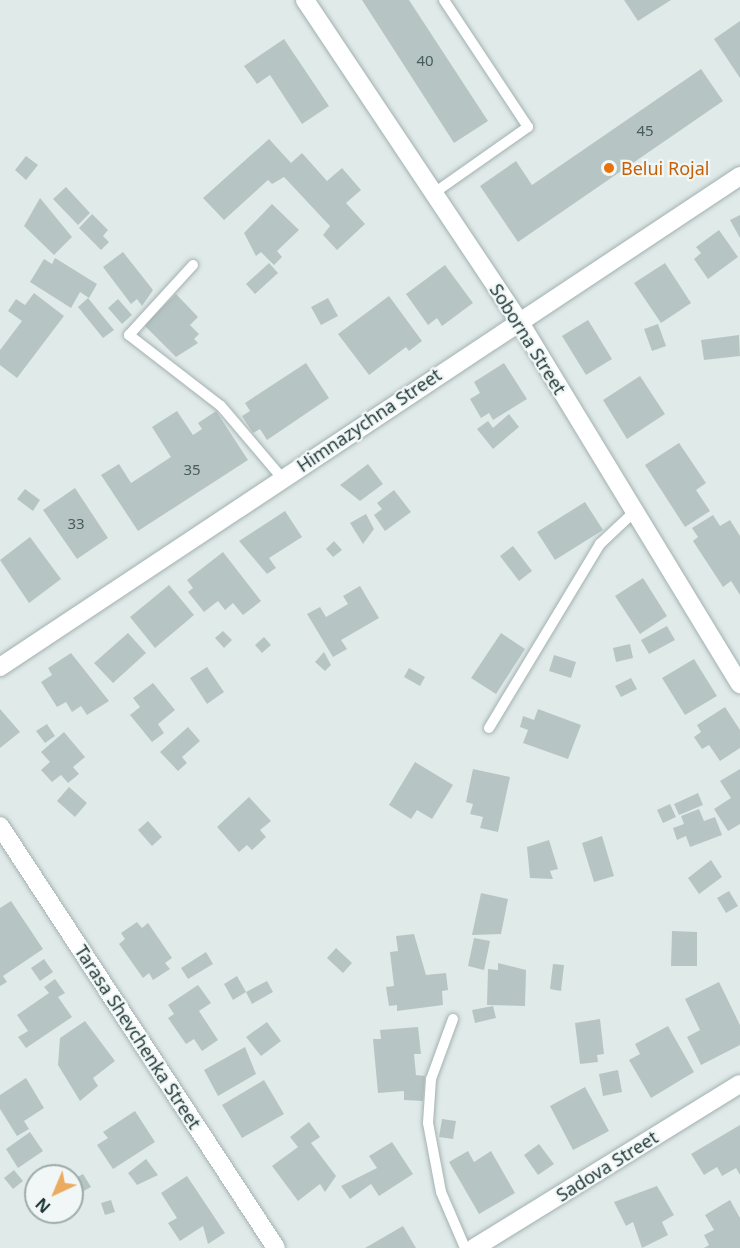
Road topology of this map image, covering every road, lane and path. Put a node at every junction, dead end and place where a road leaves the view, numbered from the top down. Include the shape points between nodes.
1 (305, 0) edge
2 (444, 0) edge
3 (740, 176) edge
4 (434, 194) junction
5 (193, 265) dead end
6 (519, 321) junction
7 (282, 478) junction
8 (634, 512) junction
9 (0, 667) edge
10 (740, 684) edge
11 (489, 728) dead end
12 (0, 826) edge
13 (453, 1019) dead end
14 (740, 1084) edge
15 (276, 1248) edge
16 (465, 1248) edge
17 (474, 1248) edge

1 - 4 street, Soborna Street
2 - 4 lane via 528,127
3 - 6 street, Himnazychna Street
4 - 6 street, Soborna Street
5 - 7 lane via 129,334 221,406
6 - 7 street, Himnazychna Street
6 - 8 street, Soborna Street
7 - 9 street, Himnazychna Street
8 - 10 street, Soborna Street
8 - 11 lane via 600,544
12 - 15 street, Tarasa Shevchenka Street
13 - 16 lane via 431,1079 428,1123 441,1192
14 - 17 street, Sadova Street

